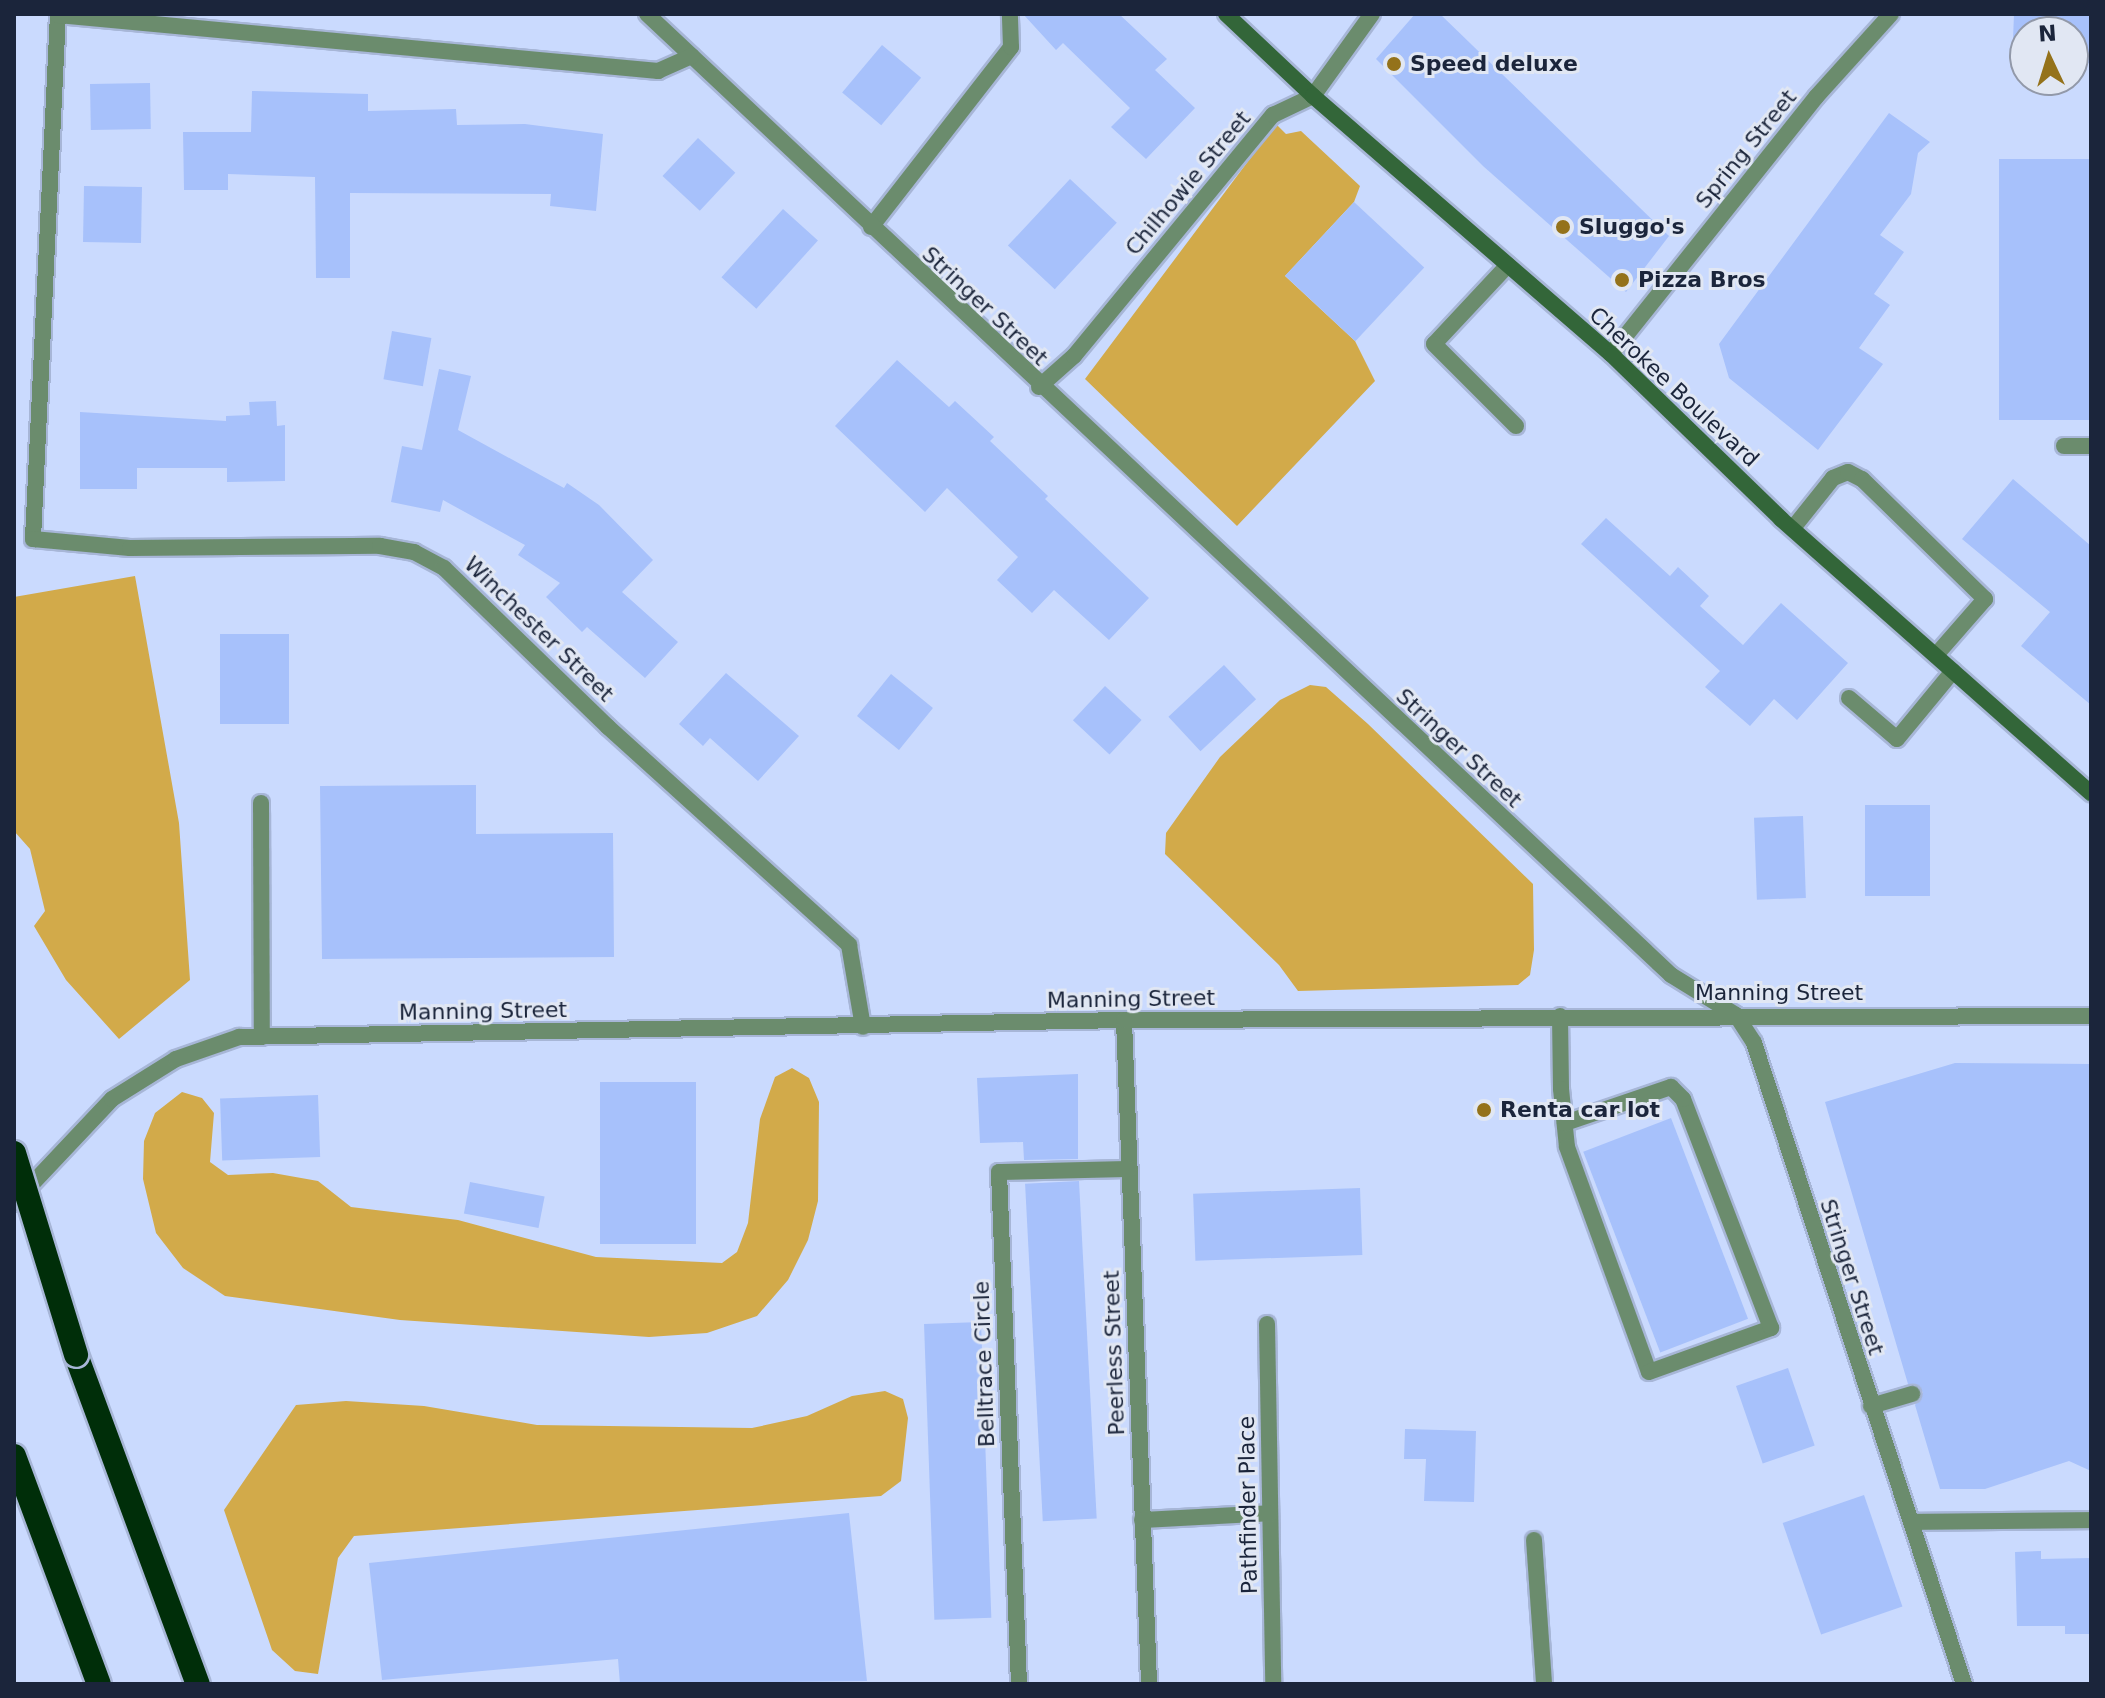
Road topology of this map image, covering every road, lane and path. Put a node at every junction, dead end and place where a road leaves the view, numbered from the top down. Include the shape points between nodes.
1 (58, 14) edge
2 (647, 14) edge
3 (1010, 14) edge
4 (1226, 14) edge
5 (1372, 14) edge
6 (1891, 14) edge
7 (692, 56) junction
8 (1313, 96) junction
9 (871, 227) junction
10 (1508, 265) junction
11 (1611, 354) junction
12 (1039, 387) junction
13 (1516, 426) dead end
14 (2064, 446) dead end
15 (2091, 446) edge
16 (1793, 528) junction
17 (1936, 655) junction
18 (1953, 671) junction
19 (1849, 698) dead end
20 (2091, 793) edge
21 (261, 803) dead end
22 (1736, 1015) junction
23 (1560, 1016) junction
24 (2091, 1016) edge
25 (1124, 1020) junction
26 (863, 1027) junction
27 (262, 1037) junction
28 (1565, 1123) junction
29 (14, 1153) edge
30 (1129, 1169) junction
31 (14, 1203) edge
32 (1267, 1324) dead end
33 (1912, 1394) dead end
34 (1871, 1406) junction
35 (14, 1456) edge
36 (1270, 1513) junction
37 (1142, 1520) junction
38 (2091, 1520) edge
39 (1911, 1522) junction
40 (1534, 1540) dead end
41 (194, 1673) edge
42 (99, 1684) edge
43 (1019, 1684) edge
44 (1149, 1684) edge
45 (1273, 1684) edge
46 (1544, 1684) edge
47 (1964, 1684) edge

1 - 7 street via 658,71
1 - 26 street, Winchester Street via 33,539 130,548 380,546 414,552 444,568 608,727 849,945
2 - 7 street, Stringer Street
3 - 9 street via 1011,47
4 - 8 main road, Cherokee Boulevard
5 - 8 street, Chilhowie Street
6 - 11 street, Spring Street via 1817,96
7 - 9 street, Stringer Street
8 - 10 main road, Cherokee Boulevard
8 - 12 street, Chilhowie Street via 1273,115 1074,356
9 - 12 street, Stringer Street
10 - 11 main road, Cherokee Boulevard
10 - 13 street via 1434,344
11 - 16 main road, Cherokee Boulevard
12 - 22 street, Stringer Street via 1671,975
14 - 15 street
16 - 17 main road, Cherokee Boulevard
16 - 17 street via 1833,478 1848,472 1862,479 1985,599
17 - 18 main road, Cherokee Boulevard
18 - 19 street via 1897,739
18 - 20 main road, Cherokee Boulevard
21 - 27 street
22 - 23 street, Manning Street
22 - 24 street, Manning Street
22 - 34 street, Stringer Street via 1754,1043
23 - 25 street, Manning Street
23 - 28 street
25 - 26 street, Manning Street
25 - 30 street, Peerless Street
26 - 27 street, Manning Street
27 - 31 street, Manning Street via 239,1037 176,1059 112,1099
28 - 28 street via 1567,1147 1649,1372 1771,1328 1683,1099 1671,1087
29 - 41 highway, bridge via 76,1355
30 - 37 street, Peerless Street
30 - 43 street, Belltrace Circle via 999,1172
32 - 36 street, Pathfinder Place
33 - 34 street
34 - 39 street, Stringer Street
35 - 42 highway
36 - 37 street
36 - 45 street, Pathfinder Place
37 - 44 street, Peerless Street
38 - 39 street
39 - 47 street, Stringer Street
40 - 46 street

